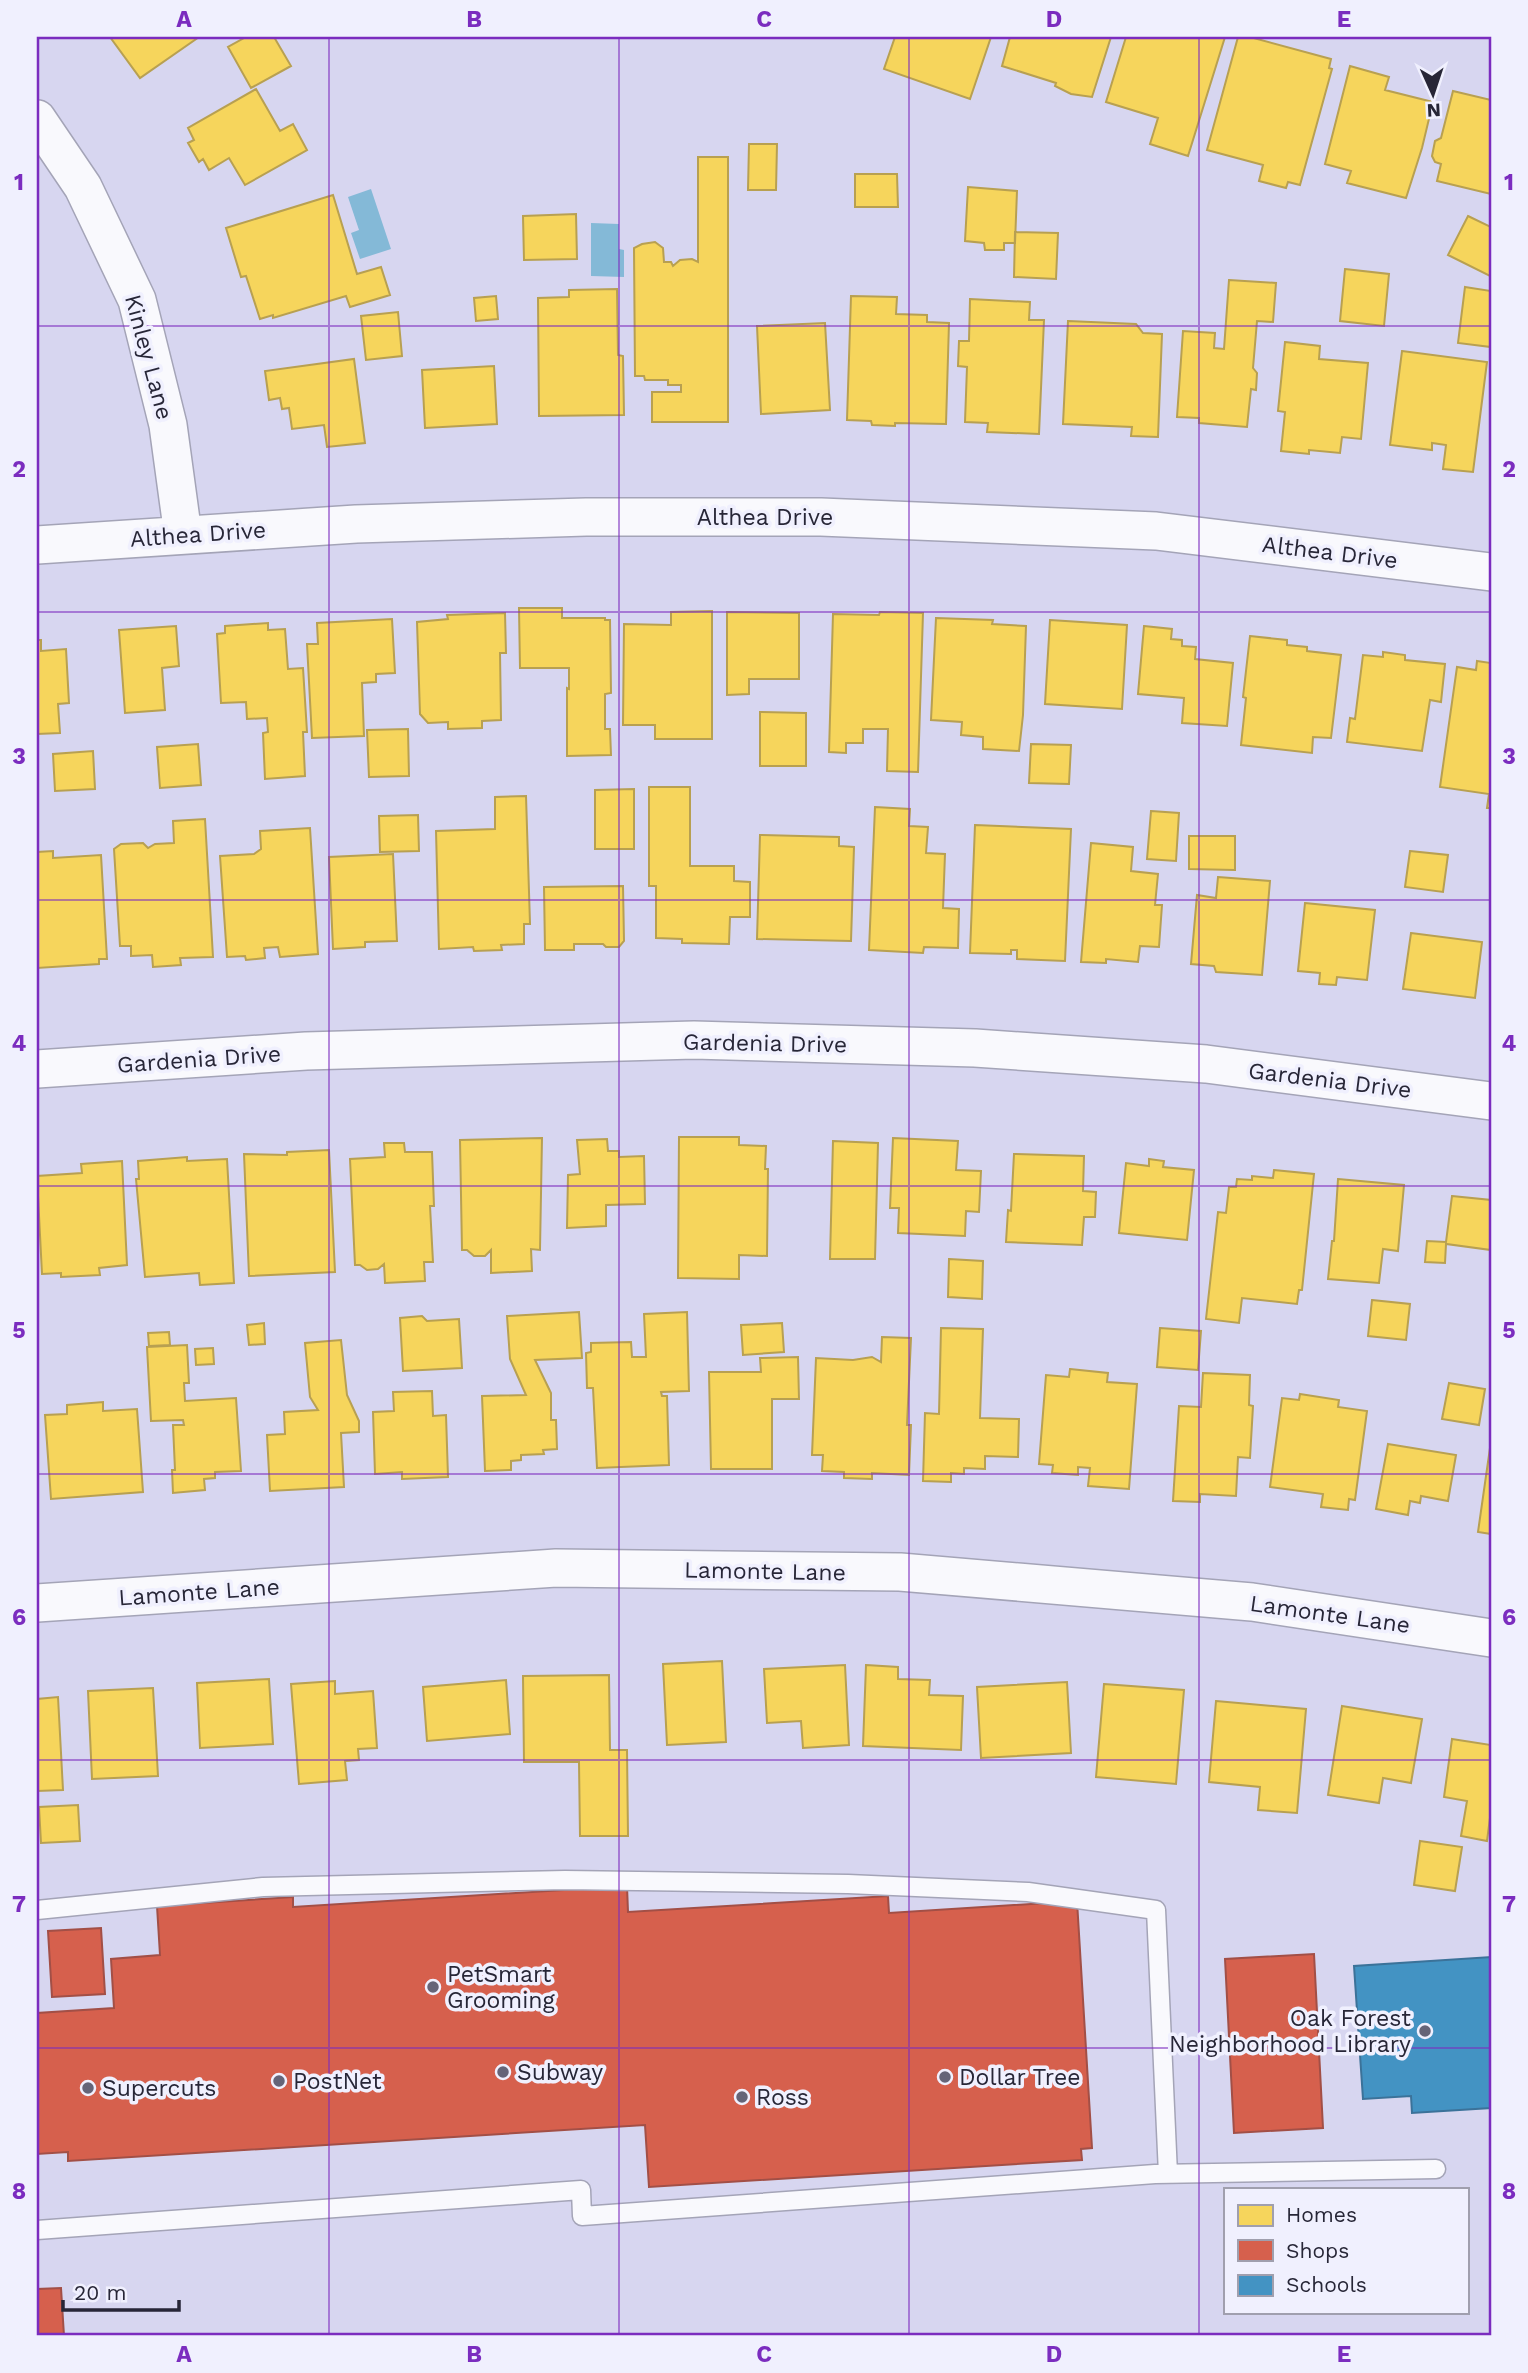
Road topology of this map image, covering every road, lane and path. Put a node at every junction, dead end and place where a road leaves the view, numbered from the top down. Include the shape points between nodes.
1 (37, 119) edge
2 (183, 535) junction
3 (37, 545) edge
4 (1491, 572) edge
5 (37, 1069) edge
6 (1491, 1101) edge
7 (37, 1602) edge
8 (1491, 1639) edge
9 (37, 1910) edge
10 (1436, 2169) dead end
11 (1168, 2174) junction
12 (37, 2230) edge

1 - 2 street, Kinley Lane via 83,187 137,300 168,425
2 - 3 street, Althea Drive
2 - 4 street, Althea Drive via 572,517 821,517 1156,531
5 - 6 street, Gardenia Drive via 306,1051 694,1040 975,1048 1206,1064
7 - 8 street, Lamonte Lane via 556,1568 900,1572 1252,1602
9 - 11 lane via 262,1887 565,1880 1028,1892 1156,1910
10 - 11 lane
11 - 12 lane via 583,2216 581,2190

